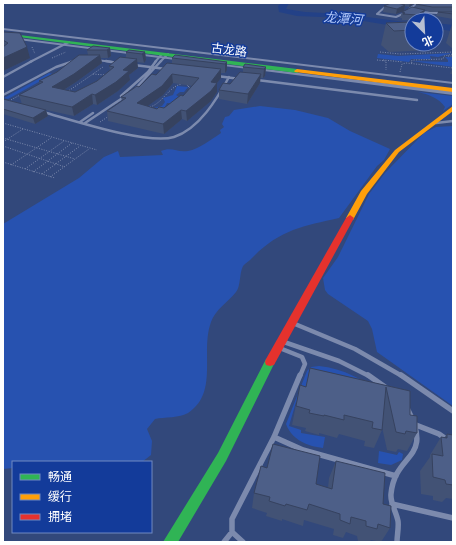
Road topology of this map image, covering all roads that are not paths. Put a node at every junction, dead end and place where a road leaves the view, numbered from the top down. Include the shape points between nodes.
1 (398, 3) edge
2 (418, 3) edge
3 (406, 9) edge
4 (413, 10) junction
5 (453, 14) edge
6 (3, 29) edge
7 (3, 35) edge
8 (30, 37) junction
9 (66, 44) junction
10 (164, 56) junction
11 (91, 60) edge
12 (81, 61) edge
13 (124, 64) edge
14 (130, 64) edge
15 (151, 66) junction
16 (156, 67) junction
17 (171, 70) edge
18 (212, 75) edge
19 (3, 76) edge
20 (229, 77) junction
21 (360, 77) junction
22 (244, 79) edge
23 (252, 80) edge
24 (453, 83) edge
25 (453, 86) edge
26 (453, 90) edge
27 (453, 93) edge
28 (3, 95) edge
29 (417, 100) dead end
30 (453, 108) edge
31 (40, 112) edge
32 (453, 121) edge
33 (80, 122) junction
34 (84, 123) junction
35 (432, 123) junction
36 (293, 324) junction
37 (281, 345) junction
38 (389, 391) edge
39 (403, 402) edge
40 (453, 411) edge
41 (416, 425) junction
42 (274, 437) junction
43 (453, 444) edge
44 (396, 476) junction
45 (392, 504) junction
46 (453, 518) edge
47 (232, 532) junction
48 (170, 542) edge
49 (224, 542) edge
50 (243, 542) edge
51 (397, 542) edge

1 - 4 lane via 385,7 377,14 396,17
2 - 4 lane
3 - 4 lane
4 - 5 lane via 430,14
6 - 8 street
7 - 8 main road, 古龙路
7 - 9 main road, 古龙路
8 - 21 main road, 古龙路 via 108,43 282,64
9 - 10 main road, 古龙路
9 - 19 lane
10 - 15 lane
10 - 16 lane
10 - 21 main road, 古龙路
11 - 13 lane
12 - 28 lane via 60,65
14 - 15 lane
15 - 16 lane
15 - 33 lane via 125,94
16 - 17 lane
16 - 34 lane via 133,91
18 - 20 lane
20 - 22 lane
20 - 34 lane via 208,110 187,129 172,138 152,139
21 - 24 street
21 - 25 main road, 古龙路
21 - 26 main road, 古龙路
21 - 27 street
23 - 29 lane
30 - 35 main road
31 - 33 lane
32 - 35 lane
33 - 34 lane
35 - 36 main road via 398,151 364,193
36 - 37 main road
36 - 40 lane via 377,360
37 - 38 lane via 320,354 349,365 368,374
37 - 42 lane via 302,357 305,364
37 - 48 main road via 222,457
39 - 41 lane
41 - 43 lane via 439,434
41 - 44 lane via 419,444
42 - 44 lane via 293,446
42 - 47 lane via 232,519
44 - 45 lane via 392,488
45 - 46 lane
45 - 51 lane via 398,523
47 - 49 lane
47 - 50 lane

